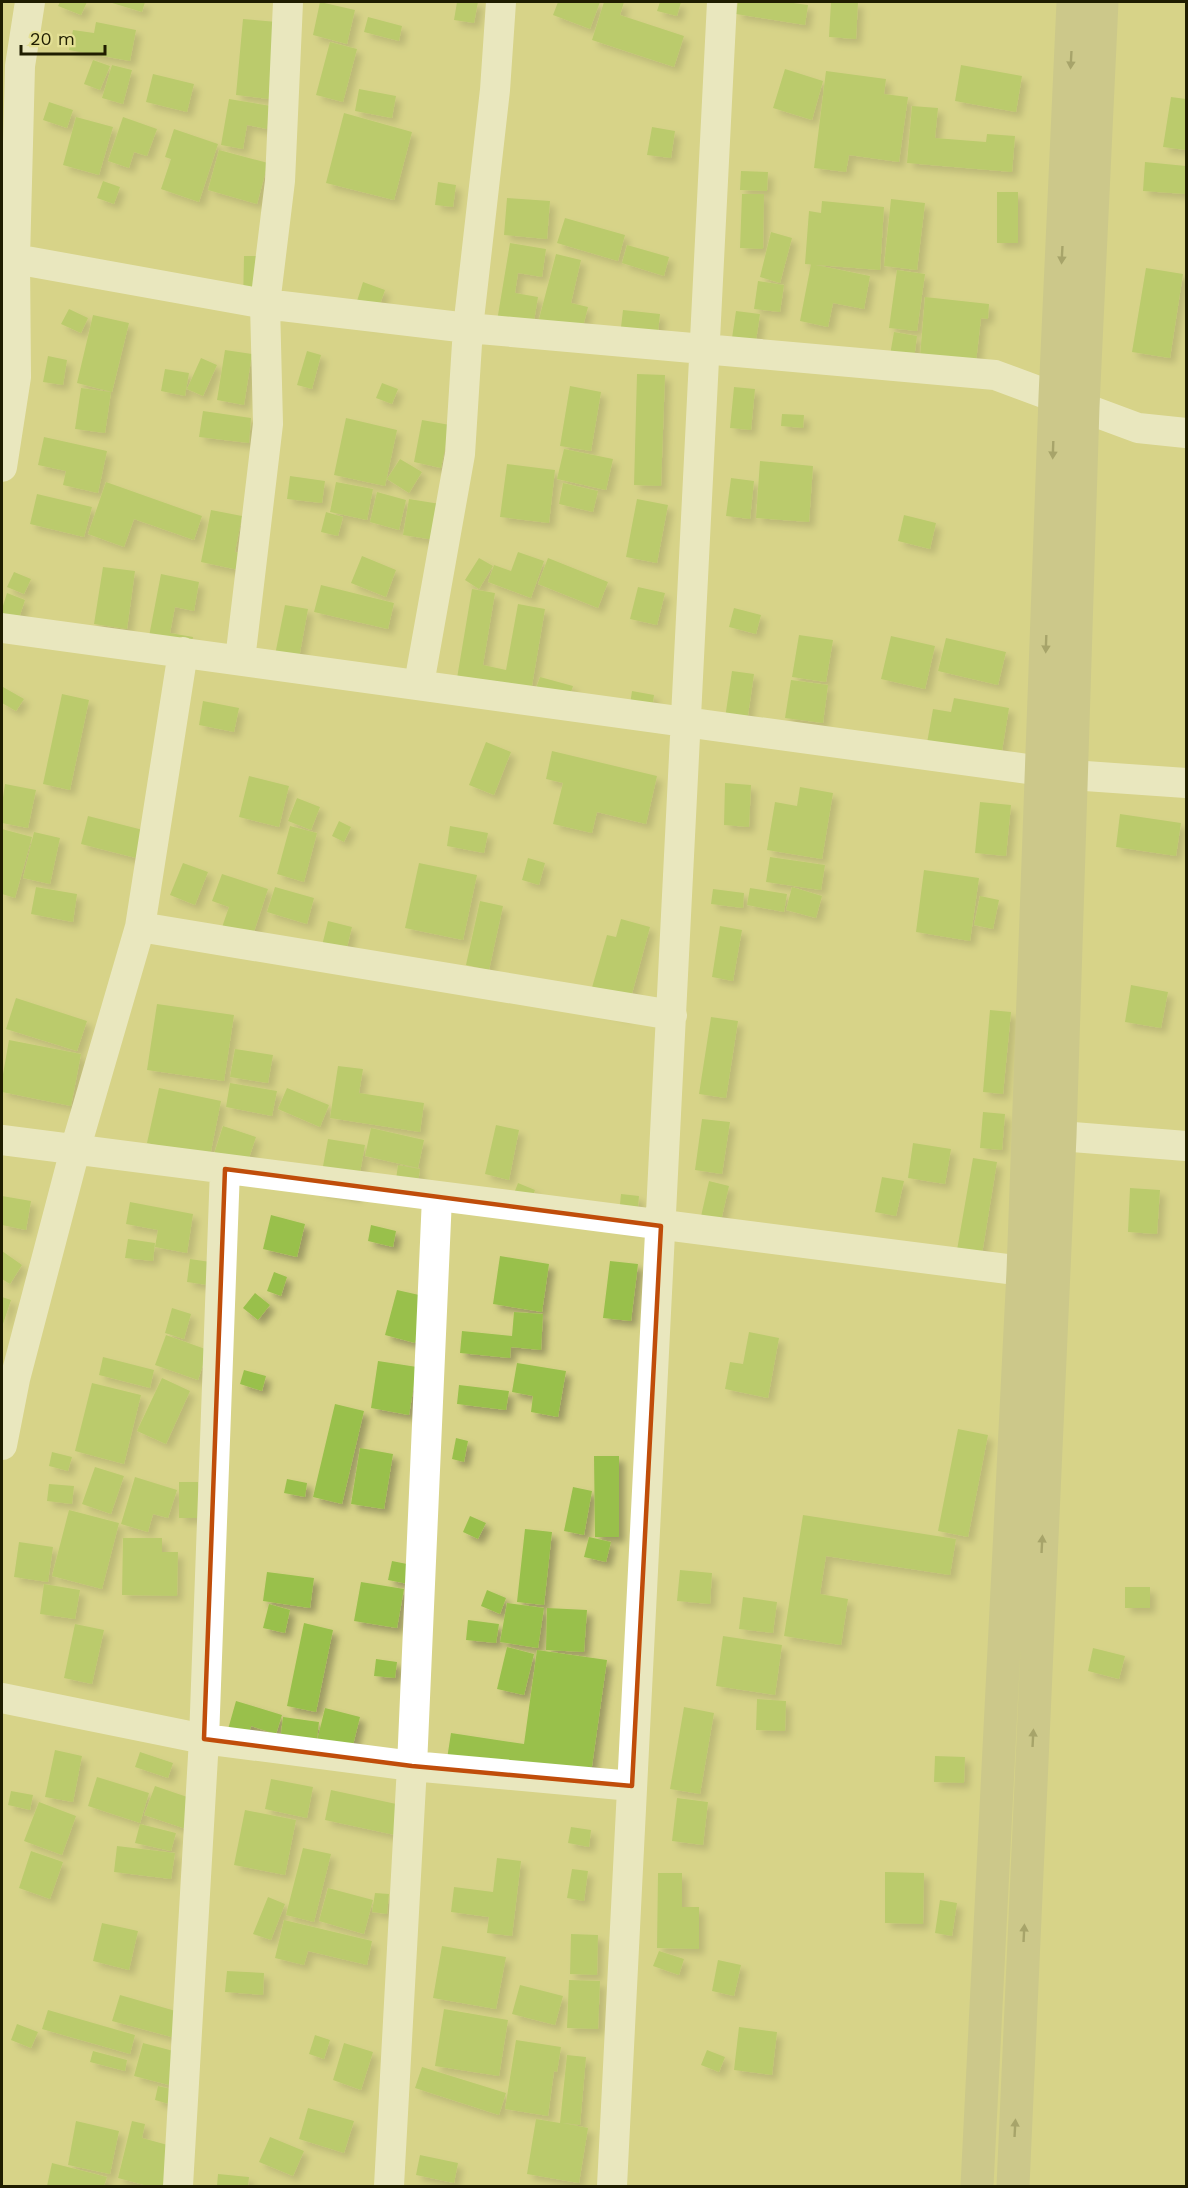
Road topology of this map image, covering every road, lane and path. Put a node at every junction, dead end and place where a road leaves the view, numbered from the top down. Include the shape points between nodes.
1 (30, 2) edge
2 (288, 2) edge
3 (501, 2) edge
4 (722, 2) edge
5 (1073, 2) edge
6 (1102, 2) edge
7 (15, 259) junction
8 (264, 304) junction
9 (468, 328) junction
10 (705, 349) junction
11 (1069, 402) junction
12 (1186, 432) edge
13 (2, 467) edge
14 (2, 628) edge
15 (183, 652) junction
16 (240, 660) junction
17 (418, 684) junction
18 (687, 720) junction
19 (1056, 772) junction
20 (1186, 783) edge
21 (140, 927) junction
22 (672, 1015) junction
23 (1060, 1136) junction
24 (2, 1140) edge
25 (1186, 1146) edge
26 (75, 1150) junction
27 (225, 1169) junction
28 (437, 1197) junction
29 (661, 1226) junction
30 (1023, 1271) junction
31 (2, 1444) edge
32 (2, 1698) edge
33 (204, 1739) junction
34 (412, 1766) junction
35 (632, 1786) junction
36 (178, 2187) edge
37 (389, 2187) edge
38 (612, 2187) edge
39 (977, 2187) edge
40 (1013, 2187) edge

1 - 7 street via 20,66
2 - 8 street via 280,181
3 - 9 street
4 - 10 street
5 -> 11 main road
6 - 11 main road
7 - 8 street
7 - 13 street via 16,377
8 - 9 street
8 - 16 street via 268,423
9 - 10 street
9 - 17 street via 460,454
10 - 11 street via 995,375
10 - 18 street
11 - 12 street via 1138,428
11 - 19 main road
14 - 15 street
15 - 16 street
15 - 21 street
16 - 17 street
17 - 18 street
18 - 19 street
18 - 22 street
19 - 20 street
19 - 23 main road
19 - 30 main road
21 - 22 street
21 - 26 street
22 - 29 street
23 - 25 street
40 -> 23 main road
24 - 26 street
26 - 27 street
26 - 31 street via 15,1379
27 - 28 street
27 - 33 street
28 - 29 street
28 - 34 street
29 - 30 street
29 - 35 street
30 - 39 main road
32 - 33 street
33 - 34 street
33 - 36 street
34 - 35 street
34 - 37 street
35 - 38 street

